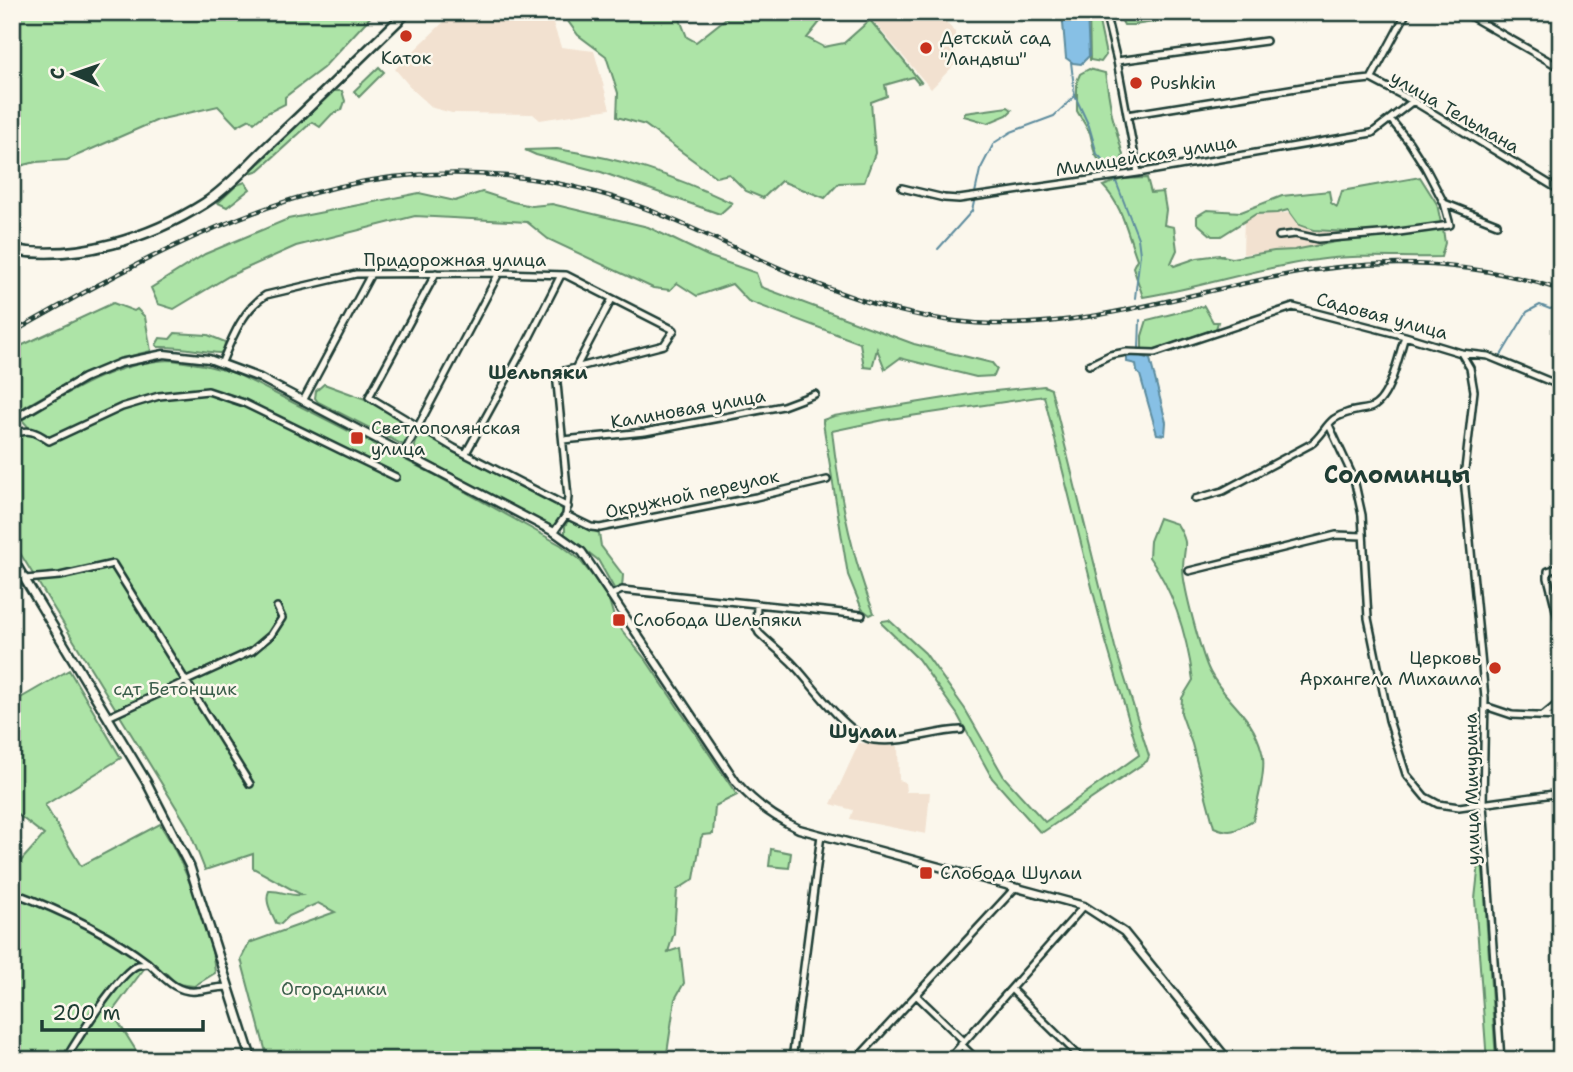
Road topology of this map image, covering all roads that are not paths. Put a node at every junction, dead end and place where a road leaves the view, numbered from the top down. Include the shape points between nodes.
1 (407, 12) edge
2 (1105, 12) edge
3 (1407, 12) edge
4 (1463, 12) edge
5 (1266, 41) dead end
6 (1117, 61) junction
7 (1561, 68) edge
8 (1371, 79) junction
9 (1413, 101) junction
10 (1127, 116) junction
11 (1391, 120) junction
12 (1138, 173) junction
13 (902, 188) dead end
14 (1561, 191) edge
15 (1444, 203) junction
16 (1497, 224) dead end
17 (1279, 236) dead end
18 (12, 250) edge
19 (436, 272) junction
20 (499, 273) junction
21 (371, 274) junction
22 (561, 275) junction
23 (612, 299) junction
24 (1405, 335) junction
25 (1461, 353) junction
26 (222, 362) junction
27 (1089, 365) dead end
28 (575, 369) junction
29 (1561, 386) edge
30 (815, 394) dead end
31 (303, 401) junction
32 (12, 420) edge
33 (1329, 425) junction
34 (418, 427) junction
35 (12, 436) edge
36 (563, 440) junction
37 (404, 453) junction
38 (466, 453) junction
39 (396, 477) dead end
40 (827, 480) dead end
41 (1195, 499) dead end
42 (568, 507) junction
43 (566, 515) junction
44 (554, 532) junction
45 (1363, 536) junction
46 (12, 558) edge
47 (1561, 567) edge
48 (1189, 571) dead end
49 (25, 579) junction
50 (611, 595) junction
51 (757, 605) junction
52 (278, 607) dead end
53 (862, 615) dead end
54 (1561, 630) edge
55 (184, 680) junction
56 (1561, 701) edge
57 (1485, 706) junction
58 (1544, 716) junction
59 (108, 717) junction
60 (1561, 717) edge
61 (961, 730) dead end
62 (250, 784) dead end
63 (1561, 793) edge
64 (1483, 804) junction
65 (821, 835) junction
66 (1015, 888) junction
67 (12, 892) edge
68 (1084, 906) junction
69 (149, 964) junction
70 (229, 987) junction
71 (1011, 989) junction
72 (916, 995) junction
73 (963, 1043) junction
74 (65, 1060) edge
75 (252, 1060) edge
76 (792, 1060) edge
77 (856, 1060) edge
78 (948, 1060) edge
79 (976, 1060) edge
80 (1083, 1060) edge
81 (1228, 1060) edge
82 (1501, 1060) edge

1 - 18 main road via 207,201 168,223 88,249
2 - 6 street
3 - 8 street
4 - 7 street
5 - 6 street
6 - 10 street
8 - 9 street, улица Тельмана
8 - 10 street
9 - 11 street, Милицейская улица
9 - 14 street, улица Тельмана
10 - 12 street
11 - 12 street, Милицейская улица via 1372,133
11 - 15 street
12 - 13 street, Милицейская улица via 957,199
15 - 16 street
15 - 17 street via 1450,225 1318,239
19 - 20 street, Придорожная улица
19 - 21 street, Придорожная улица
19 - 34 street via 369,397
20 - 22 street, Придорожная улица
20 - 34 street
21 - 26 street, Придорожная улица via 266,295 242,319
21 - 31 street
22 - 23 street, Придорожная улица
22 - 38 street
23 - 28 street
23 - 28 street, Придорожная улица via 674,330 664,345
24 - 25 street, Садовая улица
24 - 27 street, Садовая улица via 1293,307 1155,353 1126,352
24 - 33 street via 1380,403 1351,411
25 - 29 street, Садовая улица via 1488,356
25 - 57 street, улица Мичурина via 1470,368 1474,391 1464,478
26 - 31 street
26 - 32 street via 176,354 141,357 84,378
28 - 36 street via 556,373
30 - 36 street, Калиновая улица via 783,406 645,432
31 - 37 street
33 - 41 street via 1311,444 1223,491
33 - 45 street via 1354,479
34 - 37 street
34 - 38 street
35 - 39 street via 35,431 49,441 122,407 159,396 208,391 244,402
36 - 42 street
37 - 44 street
38 - 42 street
40 - 43 street, Окружной переулок via 600,528
42 - 43 street
43 - 44 street
44 - 50 street via 582,552
45 - 48 street via 1336,535
45 - 64 street via 1376,663 1406,775 1424,797 1438,804
46 - 49 main road
47 - 54 street via 1548,571
49 - 55 street via 113,564
49 - 59 main road
50 - 51 street via 622,590
50 - 65 street via 750,799 780,820
51 - 53 street
51 - 61 street via 759,633 864,737 886,741
52 - 55 street via 282,618 271,635 252,650
55 - 59 street
55 - 62 street
56 - 58 street
57 - 58 street via 1512,715
57 - 64 street, улица Мичурина
58 - 60 street
59 - 70 main road via 190,867
63 - 64 street
64 - 82 street, улица Мичурина
65 - 66 street
65 - 76 street
66 - 68 street
66 - 72 street
67 - 69 street via 66,914
68 - 71 street
68 - 81 street via 1124,932
69 - 70 street via 179,990
69 - 74 street via 138,965 120,981
70 - 75 main road
71 - 73 street
71 - 80 street
72 - 73 street
72 - 77 street
73 - 78 street
73 - 79 street

